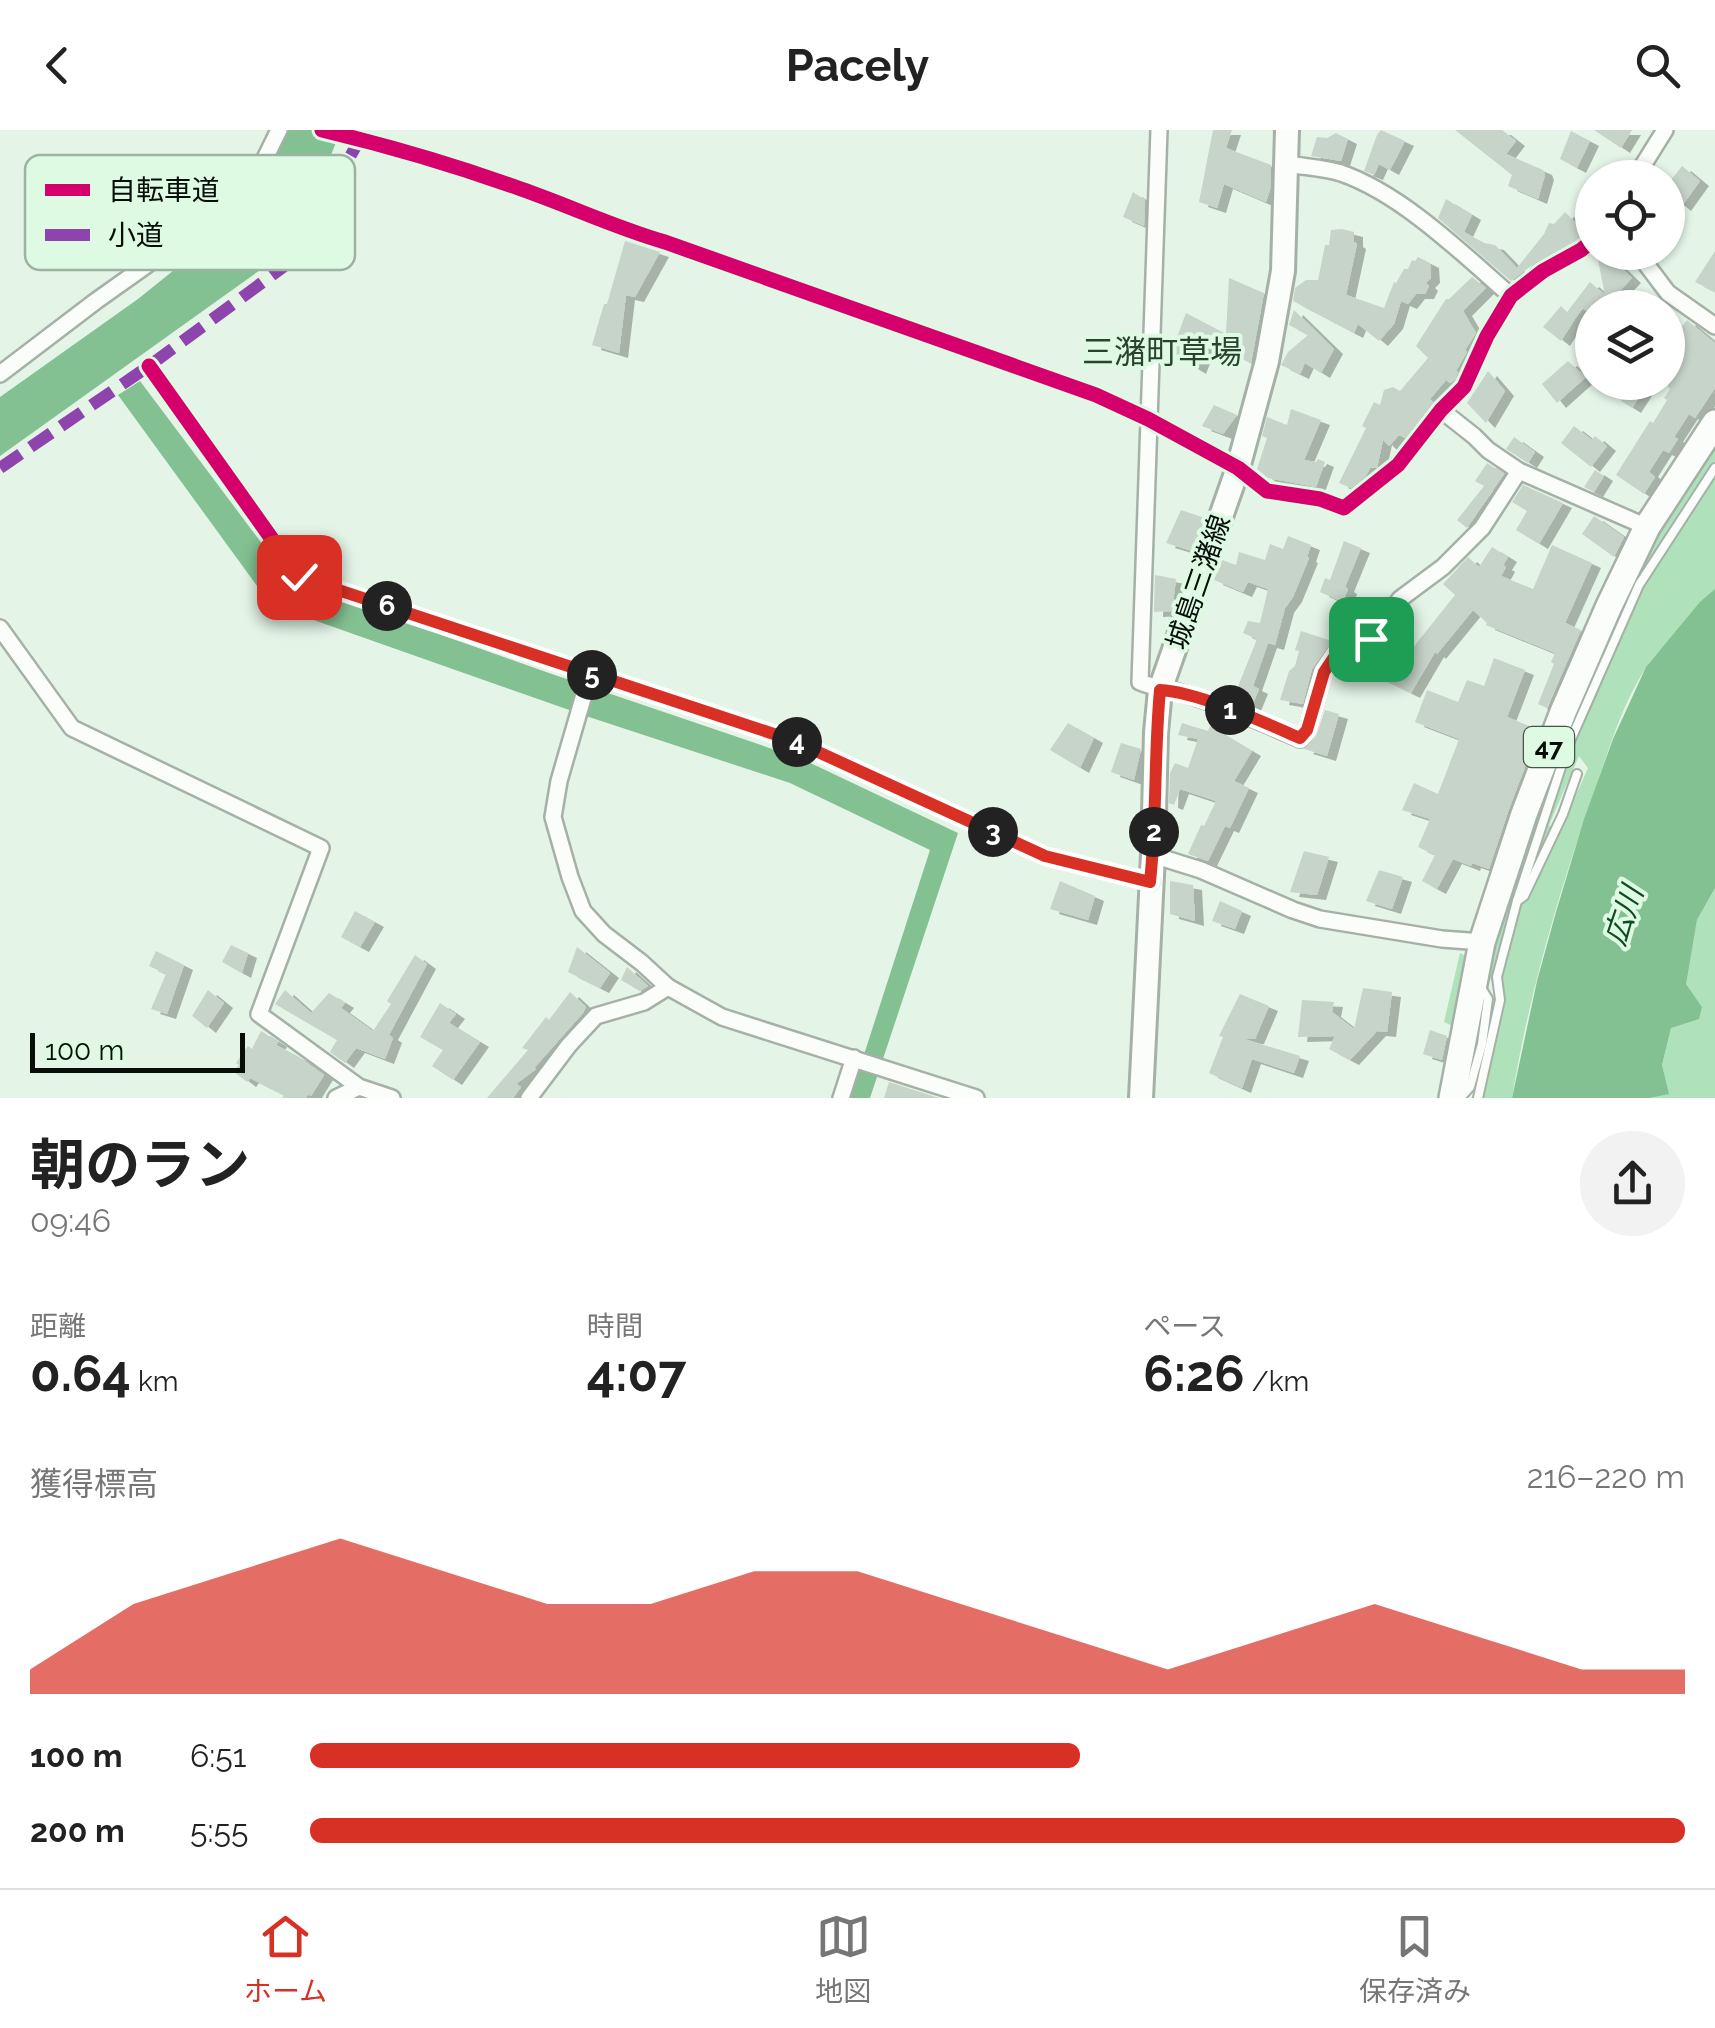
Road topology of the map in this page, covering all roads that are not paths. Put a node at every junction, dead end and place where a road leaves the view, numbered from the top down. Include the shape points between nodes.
1 (279, 130) edge
2 (322, 130) edge
3 (1159, 130) edge
4 (1287, 130) edge
5 (1665, 130) edge
6 (362, 134) edge
7 (265, 155) edge
8 (1646, 160) edge
9 (1288, 164) junction
10 (1575, 253) edge
11 (140, 270) edge
12 (1650, 270) edge
13 (1511, 296) junction
14 (1715, 326) edge
15 (149, 366) dead end
16 (0, 374) edge
17 (1441, 410) junction
18 (1148, 419) junction
19 (1715, 423) edge
20 (1238, 468) junction
21 (1715, 468) edge
22 (1519, 470) junction
23 (1647, 526) junction
24 (0, 628) edge
25 (590, 674) junction
26 (1160, 690) junction
27 (1577, 774) dead end
28 (1153, 855) junction
29 (1150, 882) junction
30 (1517, 900) junction
31 (1482, 942) junction
32 (1475, 979) junction
33 (668, 988) junction
34 (1486, 1045) junction
35 (857, 1059) junction
36 (359, 1087) junction
37 (336, 1098) edge
38 (392, 1098) edge
39 (530, 1098) edge
40 (841, 1098) edge
41 (976, 1098) edge
42 (1142, 1098) edge
43 (1456, 1098) edge
44 (1478, 1098) edge

1 - 7 street
2 - 6 street
3 - 18 street
4 - 9 main road, 城島三潴線
5 - 8 street
6 - 18 street
9 - 13 street via 1340,173 1389,196
9 - 20 main road, 城島三潴線 via 1283,271
10 - 13 street
11 - 16 street
12 - 14 street via 1668,293
13 - 17 street via 1464,387
15 - 25 street via 299,577
17 - 20 street via 1398,465 1344,508 1267,491
17 - 22 street
18 - 20 street
18 - 26 street via 1140,682
19 - 23 main road, 47
20 - 26 main road, 城島三潴線
21 - 30 lane via 1639,585 1568,746
22 - 23 street
22 - 26 street via 1482,528 1400,600 1371,639 1351,632 1324,672 1300,738
23 - 31 main road, 47 via 1563,712
24 - 36 street via 72,728 321,848 259,1014
25 - 29 street via 792,740 1045,856
25 - 33 street via 553,816 583,911
26 - 28 main road, 城島三潴線
27 - 30 lane
28 - 29 main road, 城島三潴線
28 - 31 street via 1320,919
29 - 42 main road, 城島三潴線
30 - 34 lane
31 - 32 main road, 47
32 - 34 lane via 1488,999
32 - 43 main road, 47
33 - 35 street via 722,1017
33 - 39 street via 596,1016
34 - 43 lane via 1470,1088
34 - 44 lane
35 - 40 street
35 - 41 street
36 - 37 street
36 - 38 street

